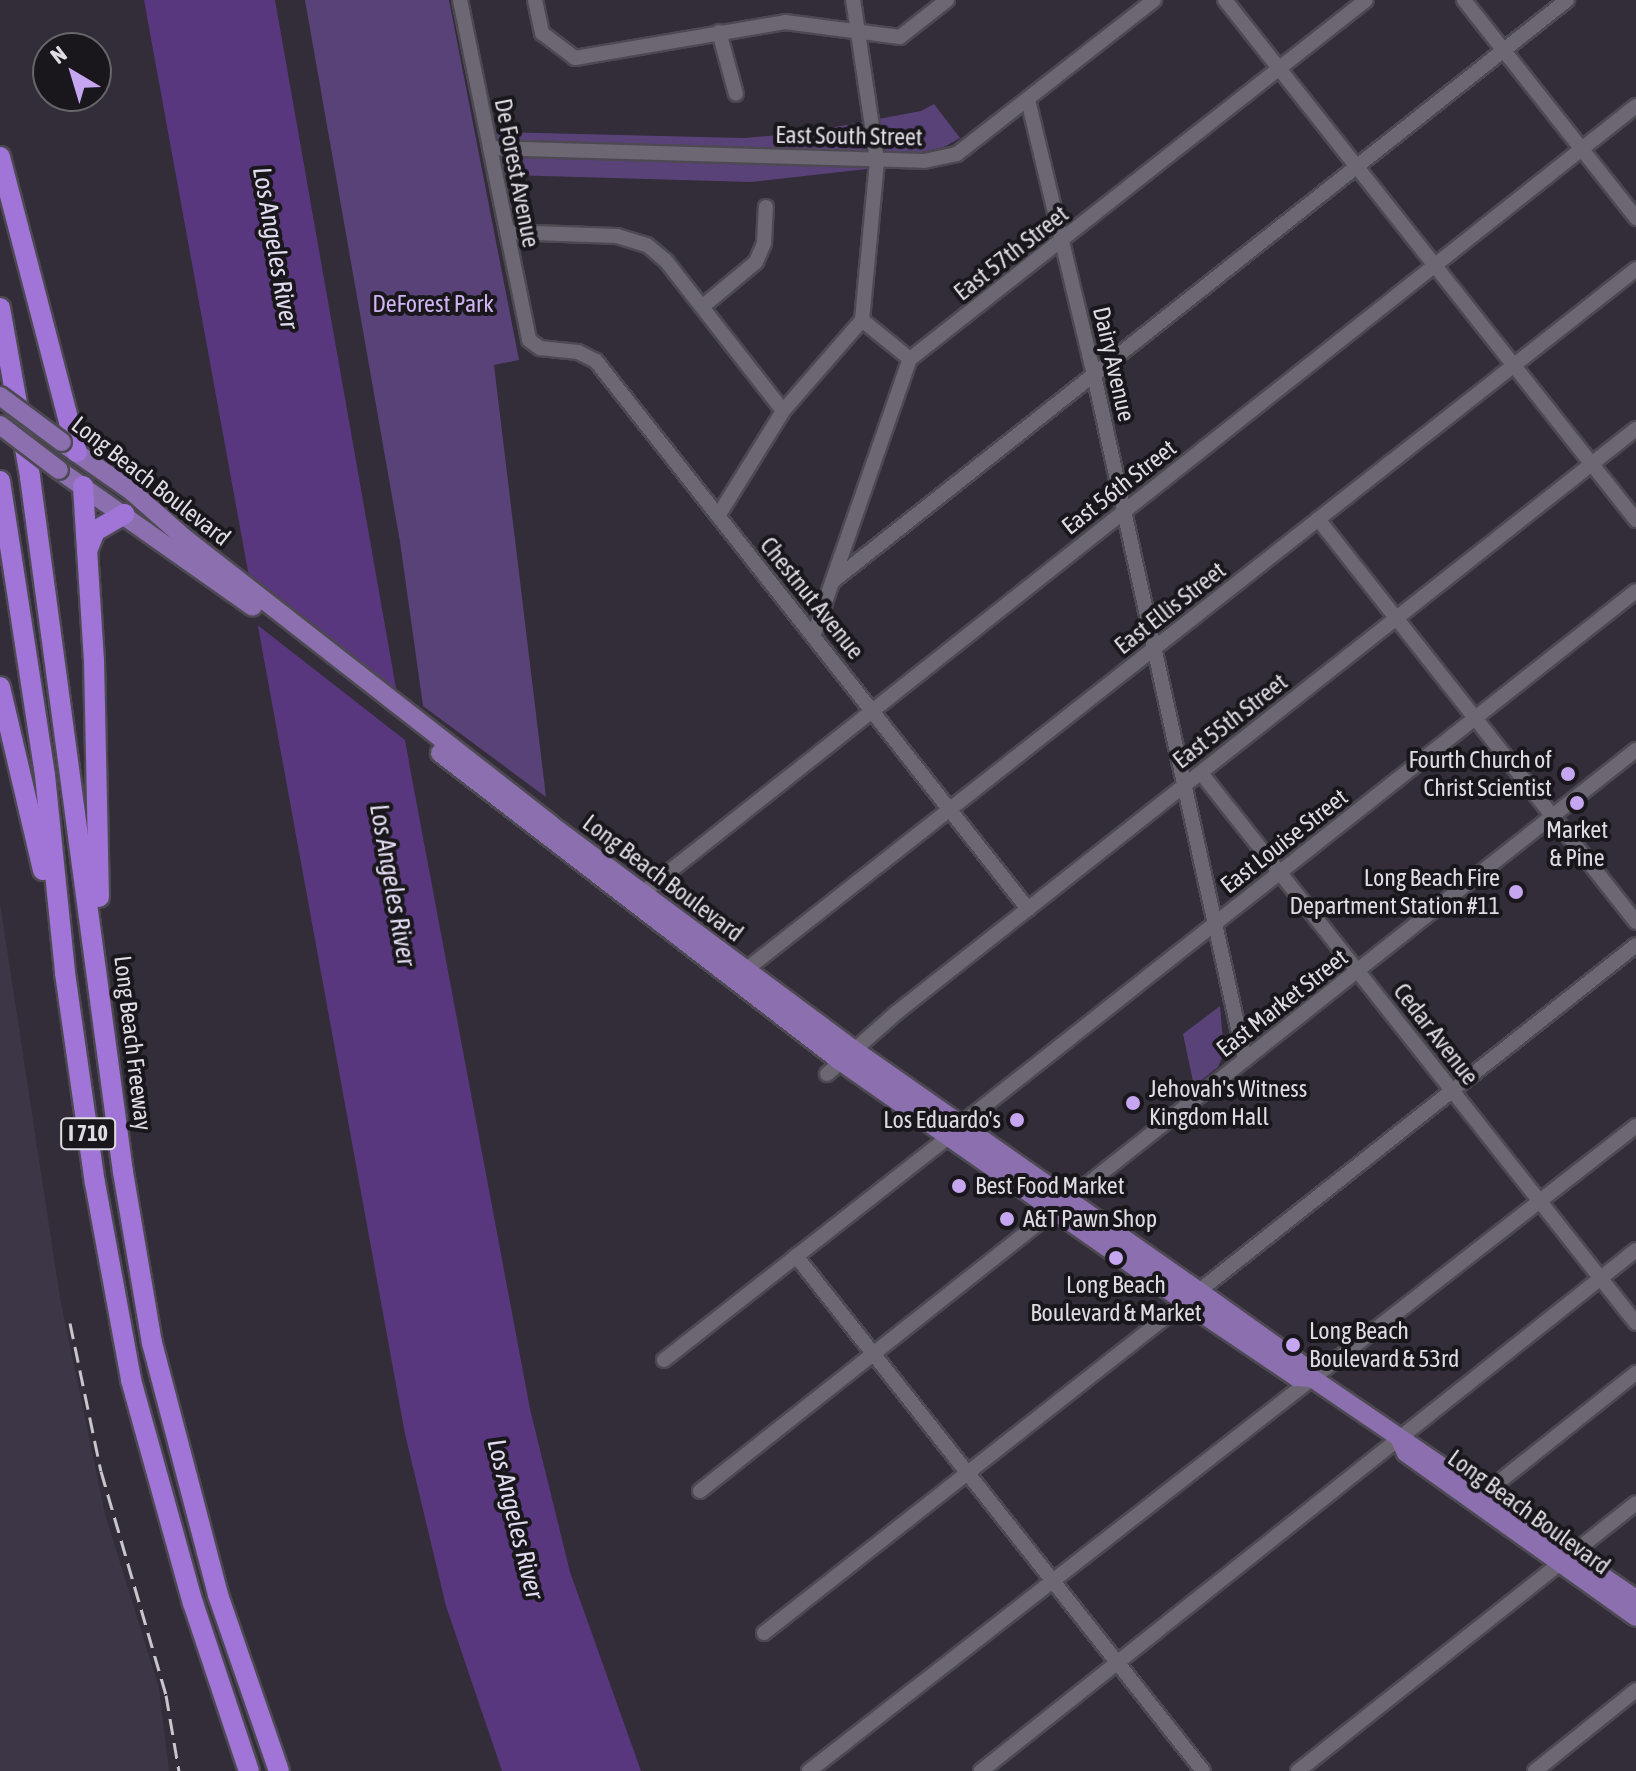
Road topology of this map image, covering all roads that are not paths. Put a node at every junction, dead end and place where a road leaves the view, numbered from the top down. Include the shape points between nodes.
1 (460, 0) edge
2 (535, 0) edge
3 (853, 0) edge
4 (947, 0) edge
5 (1154, 0) edge
6 (1225, 0) edge
7 (1366, 0) edge
8 (1464, 0) edge
9 (1567, 0) edge
10 (858, 31) junction
11 (719, 32) junction
12 (1504, 50) junction
13 (1280, 68) junction
14 (736, 94) dead end
15 (1028, 100) junction
16 (1636, 106) edge
17 (490, 148) junction
18 (1582, 149) junction
19 (0, 157) edge
20 (877, 160) junction
21 (1357, 166) junction
22 (766, 207) dead end
23 (1636, 218) edge
24 (507, 232) junction
25 (1063, 240) junction
26 (1435, 265) junction
27 (1636, 269) edge
28 (702, 307) junction
29 (0, 308) edge
30 (862, 320) junction
31 (540, 348) joint
32 (910, 359) junction
33 (1514, 365) junction
34 (1094, 375) junction
35 (0, 396) edge
36 (783, 411) junction
37 (0, 425) edge
38 (1636, 429) edge
39 (70, 447) junction
40 (1592, 464) junction
41 (0, 481) edge
42 (83, 486) junction
43 (1124, 510) junction
44 (125, 514) junction
45 (718, 516) junction
46 (1318, 519) junction
47 (1636, 520) edge
48 (86, 555) junction
49 (216, 571) junction
50 (833, 581) junction
51 (1636, 591) edge
52 (1396, 618) junction
53 (814, 634) junction
54 (1154, 650) junction
55 (0, 687) edge
56 (873, 709) junction
57 (1475, 718) junction
58 (1636, 750) edge
59 (1201, 773) junction
60 (1185, 785) junction
61 (951, 810) junction
62 (1553, 817) junction
63 (1280, 872) junction
64 (636, 898) junction
65 (1028, 909) junction
66 (1636, 922) edge
67 (1215, 924) junction
68 (1636, 945) edge
69 (1358, 971) junction
70 (65, 973) junction
71 (739, 976) junction
72 (102, 1001) junction
73 (1245, 1060) junction
74 (840, 1061) junction
75 (1451, 1090) junction
76 (1636, 1126) edge
77 (954, 1131) junction
78 (1540, 1202) junction
79 (1063, 1206) junction
80 (1636, 1250) edge
81 (796, 1256) junction
82 (1601, 1278) junction
83 (1192, 1296) junction
84 (1636, 1323) edge
85 (871, 1355) junction
86 (664, 1360) dead end
87 (1636, 1373) edge
88 (1312, 1378) junction
89 (1400, 1440) junction
90 (966, 1475) junction
91 (700, 1491) dead end
92 (1485, 1493) junction
93 (1636, 1503) edge
94 (1566, 1559) junction
95 (1049, 1579) junction
96 (1636, 1599) edge
97 (1636, 1617) edge
98 (764, 1633) dead end
99 (1118, 1663) junction
100 (1636, 1690) edge
101 (249, 1771) edge
102 (279, 1771) edge
103 (809, 1771) edge
104 (981, 1771) edge
105 (1203, 1771) edge
106 (1298, 1771) edge
107 (1535, 1771) edge

1 - 17 street, De Forest Avenue
2 - 11 street via 542,33 575,58
3 - 10 street
4 - 10 street via 900,37
5 - 15 street, East South Street
6 - 13 street
7 - 13 street, East 57th Street
8 - 12 street
9 - 12 street
10 - 11 street via 785,22
10 - 20 street
11 - 14 street
12 - 18 street
12 - 21 street
13 - 21 street
13 - 25 street, East 57th Street
15 - 20 street, East South Street via 957,154 924,161
15 - 25 street, Dairy Avenue
16 - 18 street, East 56th Street
17 - 20 street, East South Street
17 - 24 street, De Forest Avenue
18 - 23 street
18 - 26 street, East 56th Street
19 - 39 highway
20 - 30 street
21 - 26 street
21 - 34 street
22 - 28 street via 764,243 756,262
24 - 28 street via 638,241 666,261
24 - 31 street, De Forest Avenue via 529,340
25 - 32 street, East 57th Street
25 - 34 street, Dairy Avenue
26 - 33 street
26 - 43 street, East 56th Street
27 - 33 street, East Ellis Street
28 - 36 street
29 - 72 highway, Long Beach Freeway / I 710 via 30,477
30 - 32 street
30 - 36 street
31 - 45 street, Chestnut Avenue via 578,352 596,361
32 - 50 street
33 - 40 street
33 - 46 street, East Ellis Street
34 - 43 street, Dairy Avenue
34 - 50 street
35 - 39 main road, Long Beach Boulevard, bridge
36 - 45 street
37 - 42 main road, Long Beach Boulevard, bridge
38 - 40 street, East 55th Street
39 - 42 main road
39 - 49 main road, Long Beach Boulevard
40 - 47 street
40 - 52 street, East 55th Street
41 - 70 highway, I 710 via 45,775
42 - 44 main road, Long Beach Boulevard
42 - 48 highway
43 - 54 street, Dairy Avenue
43 - 56 street, East 56th Street
44 - 48 highway via 95,531
44 - 49 main road, Long Beach Boulevard
45 - 53 street, Chestnut Avenue
46 - 52 street
46 - 54 street, East Ellis Street
48 - 72 highway via 94,660
49 - 64 main road, Long Beach Boulevard
50 - 53 street
51 - 57 street, East Louise Street
52 - 57 street
52 - 59 street, East 55th Street
53 - 56 street, Chestnut Avenue
54 - 60 street, Dairy Avenue
54 - 61 street, East Ellis Street
55 - 70 highway via 16,737
56 - 61 street, Chestnut Avenue
56 - 64 street, East 56th Street
57 - 62 street
57 - 63 street, East Louise Street
58 - 62 street, East Market Street
59 - 60 street, East 55th Street
59 - 63 street, Cedar Avenue
60 - 65 street, East 55th Street
60 - 67 street, Dairy Avenue
61 - 65 street, Chestnut Avenue
61 - 71 street, East Ellis Street
62 - 66 street
62 - 69 street, East Market Street
63 - 67 street, East Louise Street
63 - 69 street, Cedar Avenue
64 - 71 main road, Long Beach Boulevard
65 - 74 street, East 55th Street
67 - 73 street, Dairy Avenue
67 - 77 street, East Louise Street
68 - 75 street
69 - 73 street, East Market Street
69 - 75 street, Cedar Avenue
70 - 101 highway, I 710 via 95,1183 131,1380 193,1603
71 - 74 main road, Long Beach Boulevard
72 - 102 highway, Long Beach Freeway / I 710 via 152,1343 218,1595
73 - 79 street, East Market Street
74 - 77 main road, Long Beach Boulevard
75 - 78 street, Cedar Avenue
75 - 83 street
76 - 78 street
77 - 79 main road, Long Beach Boulevard
77 - 81 street, East Louise Street
78 - 82 street, Cedar Avenue
78 - 88 street
79 - 83 main road, Long Beach Boulevard
79 - 85 street, East Market Street
80 - 82 street
81 - 85 street
81 - 86 street, East Louise Street
82 - 84 street, Cedar Avenue
82 - 89 street
83 - 88 main road, Long Beach Boulevard via 1296,1377
83 - 90 street
85 - 90 street
85 - 91 street, East Market Street
87 - 92 street
88 - 89 main road, Long Beach Boulevard
88 - 95 street
89 - 92 main road, Long Beach Boulevard via 1414,1443
89 - 94 main road, Long Beach Boulevard via 1406,1453
89 - 99 street
90 - 95 street
90 - 98 street
92 - 94 main road, Long Beach Boulevard
93 - 94 street
94 - 96 main road, Long Beach Boulevard
94 - 97 main road, Long Beach Boulevard
94 - 106 street
95 - 99 street
95 - 103 street
99 - 104 street
99 - 105 street
100 - 107 street

